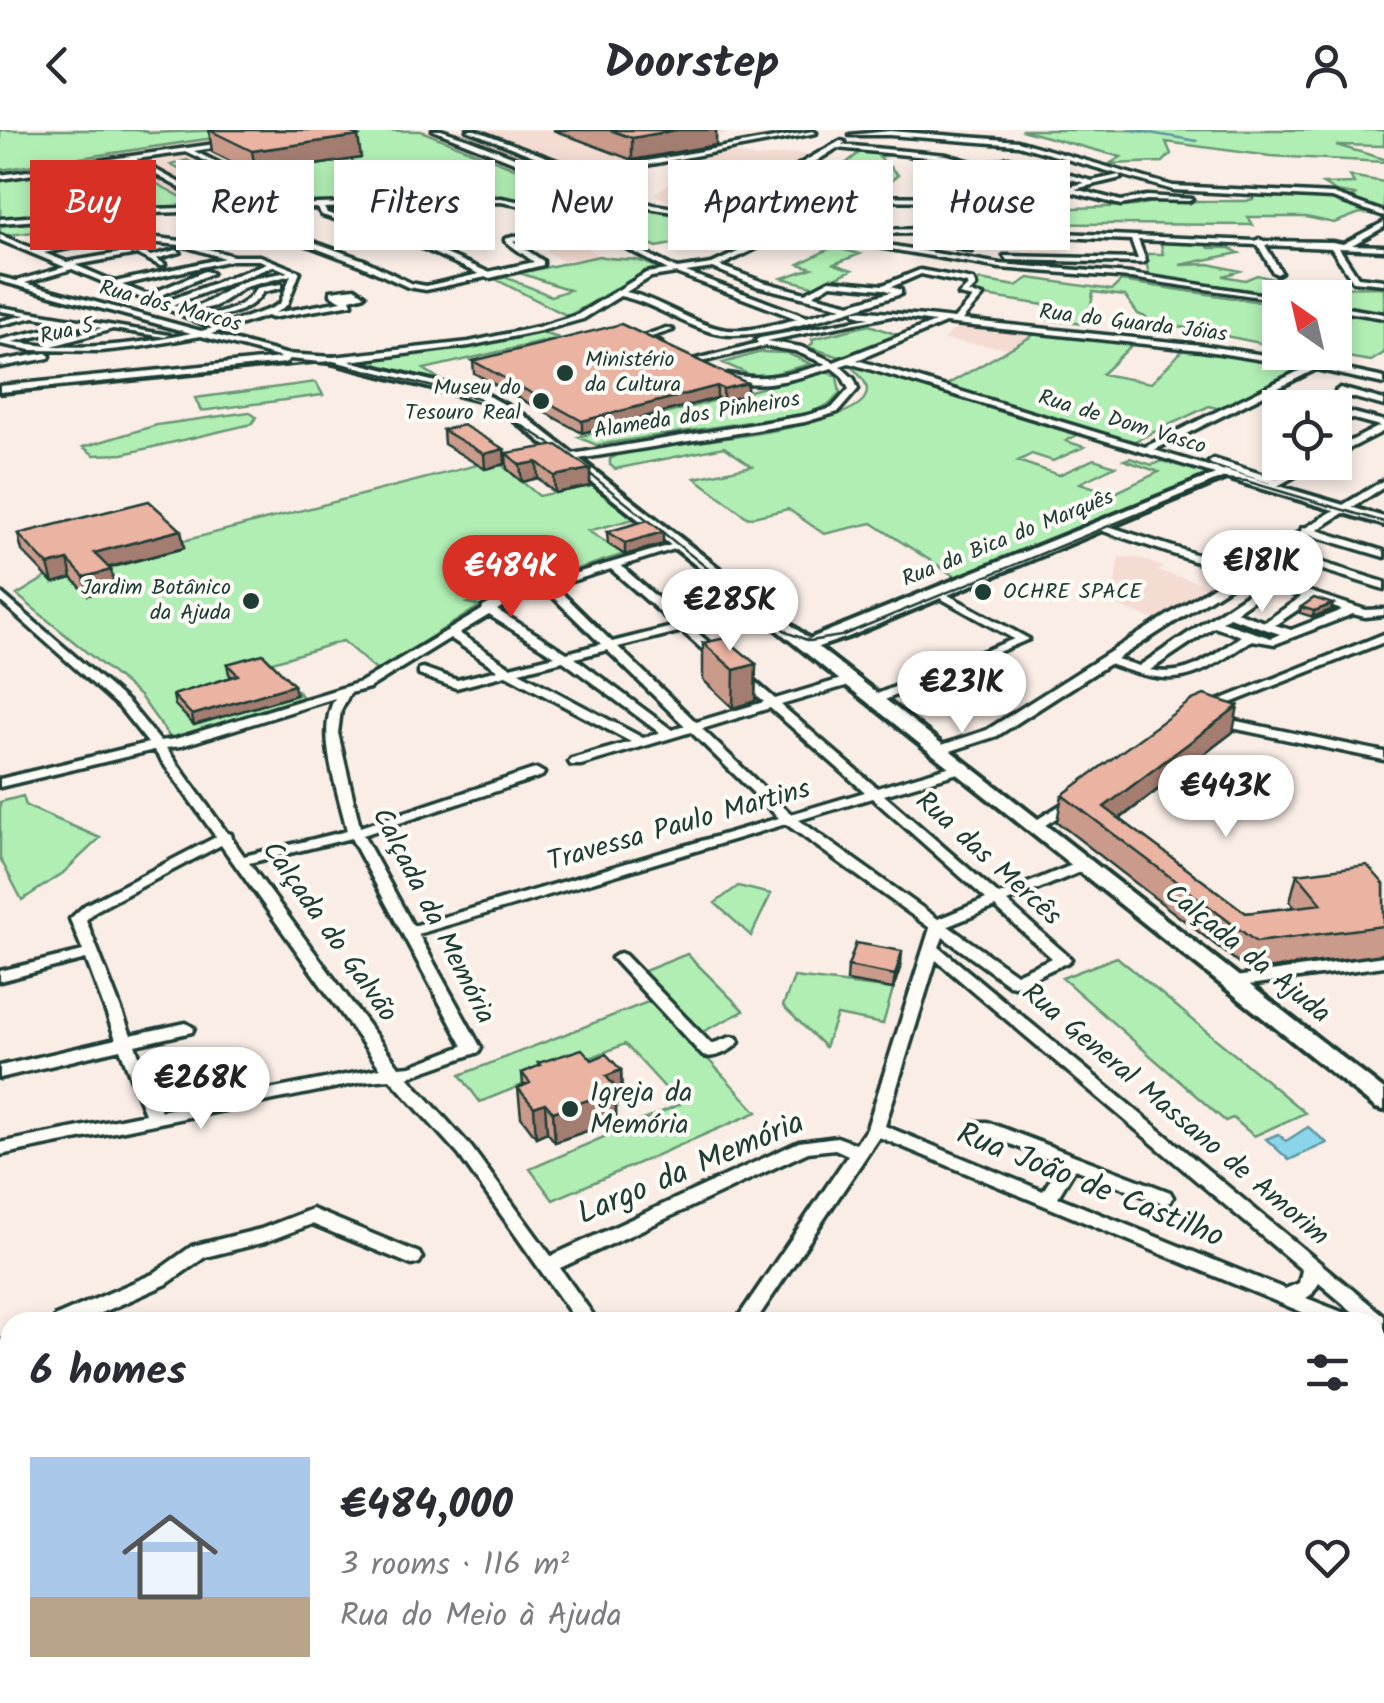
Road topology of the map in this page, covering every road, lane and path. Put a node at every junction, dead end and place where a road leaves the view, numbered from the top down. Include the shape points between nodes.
1 (436, 130) edge
2 (470, 130) edge
3 (803, 130) edge
4 (854, 132) edge
5 (813, 133) junction
6 (232, 141) edge
7 (839, 145) junction
8 (184, 148) junction
9 (127, 156) junction
10 (548, 159) joint
11 (208, 160) edge
12 (518, 160) edge
13 (540, 160) edge
14 (811, 160) edge
15 (958, 160) edge
16 (648, 163) edge
17 (0, 174) edge
18 (1124, 176) junction
19 (1070, 177) edge
20 (176, 183) edge
21 (1094, 183) junction
22 (1070, 188) edge
23 (1070, 189) edge
24 (1240, 191) junction
25 (648, 203) edge
26 (334, 207) edge
27 (314, 208) edge
28 (320, 208) junction
29 (668, 208) edge
30 (176, 211) edge
31 (1384, 214) edge
32 (334, 217) edge
33 (0, 222) edge
34 (1384, 224) edge
35 (893, 230) edge
36 (907, 230) junction
37 (913, 230) edge
38 (1070, 235) edge
39 (1133, 237) junction
40 (3, 241) edge
41 (893, 241) edge
42 (1260, 241) junction
43 (1332, 244) junction
44 (176, 245) edge
45 (314, 245) edge
46 (1346, 245) junction
47 (1384, 248) edge
48 (893, 249) edge
49 (432, 250) edge
50 (522, 250) edge
51 (635, 250) edge
52 (748, 250) edge
53 (36, 252) junction
54 (176, 252) junction
55 (150, 258) junction
56 (232, 258) junction
57 (260, 258) junction
58 (943, 258) junction
59 (275, 263) junction
60 (205, 264) junction
61 (714, 266) junction
62 (74, 268) junction
63 (673, 270) junction
64 (174, 272) junction
65 (1277, 272) dead end
66 (490, 276) junction
67 (98, 277) junction
68 (295, 278) junction
69 (0, 279) edge
70 (1384, 282) edge
71 (17, 284) junction
72 (114, 284) junction
73 (884, 287) junction
74 (0, 289) edge
75 (131, 291) junction
76 (618, 293) junction
77 (1262, 295) edge
78 (808, 296) junction
79 (145, 297) junction
80 (343, 298) dead end
81 (165, 305) junction
82 (106, 308) junction
83 (0, 311) edge
84 (1352, 311) edge
85 (182, 312) junction
86 (858, 312) junction
87 (39, 314) junction
88 (1384, 316) edge
89 (197, 318) junction
90 (876, 318) junction
91 (66, 319) junction
92 (248, 320) junction
93 (806, 320) junction
94 (945, 320) junction
95 (957, 321) junction
96 (87, 322) junction
97 (0, 324) edge
98 (114, 326) junction
99 (218, 326) junction
100 (669, 330) dead end
101 (142, 331) junction
102 (0, 332) edge
103 (198, 332) junction
104 (915, 334) junction
105 (179, 338) junction
106 (788, 341) junction
107 (0, 342) edge
108 (31, 348) junction
109 (80, 350) junction
110 (674, 352) edge
111 (0, 353) edge
112 (1262, 357) edge
113 (300, 358) junction
114 (333, 360) junction
115 (849, 360) junction
116 (49, 362) dead end
117 (3, 364) edge
118 (831, 365) junction
119 (1307, 370) edge
120 (1342, 370) edge
121 (1384, 381) edge
122 (0, 386) edge
123 (1352, 394) edge
124 (1384, 403) edge
125 (1352, 416) edge
126 (1384, 426) edge
127 (1158, 444) junction
128 (1352, 444) edge
129 (1144, 451) junction
130 (572, 457) junction
131 (1225, 474) junction
132 (1284, 480) edge
133 (1384, 484) edge
134 (1275, 485) junction
135 (1342, 508) junction
136 (1384, 520) edge
137 (1098, 526) junction
138 (1306, 530) junction
139 (682, 545) junction
140 (1274, 551) junction
141 (1384, 554) edge
142 (613, 565) junction
143 (1240, 573) junction
144 (1272, 583) junction
145 (547, 584) junction
146 (1384, 586) edge
147 (937, 592) junction
148 (0, 595) edge
149 (1310, 596) junction
150 (1187, 606) junction
151 (761, 608) junction
152 (487, 609) junction
153 (1353, 610) junction
154 (1380, 614) edge
155 (1221, 618) junction
156 (1266, 626) junction
157 (684, 628) junction
158 (450, 633) junction
159 (1290, 634) junction
160 (1248, 637) junction
161 (1384, 638) edge
162 (807, 645) junction
163 (611, 646) junction
164 (566, 657) junction
165 (1107, 659) junction
166 (508, 671) junction
167 (1140, 671) junction
168 (423, 672) dead end
169 (852, 680) junction
170 (345, 692) junction
171 (876, 700) junction
172 (772, 703) junction
173 (1185, 716) edge
174 (1217, 721) edge
175 (696, 725) junction
176 (668, 733) junction
177 (639, 741) junction
178 (156, 744) junction
179 (941, 750) junction
180 (1384, 756) edge
181 (576, 762) dead end
182 (962, 768) junction
183 (537, 773) dead end
184 (0, 782) edge
185 (1087, 783) edge
186 (876, 794) junction
187 (789, 820) junction
188 (1037, 824) junction
189 (355, 833) junction
190 (226, 837) junction
191 (242, 861) junction
192 (1087, 864) junction
193 (997, 900) junction
194 (938, 924) junction
195 (409, 932) junction
196 (930, 947) junction
197 (92, 952) junction
198 (620, 958) dead end
199 (1384, 960) edge
200 (0, 976) edge
201 (1234, 982) junction
202 (186, 1028) dead end
203 (732, 1042) dead end
204 (127, 1044) junction
205 (0, 1072) edge
206 (396, 1074) junction
207 (1384, 1102) edge
208 (155, 1117) junction
209 (981, 1126) dead end
210 (875, 1129) junction
211 (0, 1149) edge
212 (860, 1153) junction
213 (1071, 1161) junction
214 (1164, 1197) dead end
215 (1046, 1201) junction
216 (412, 1258) dead end
217 (548, 1265) junction
218 (1312, 1267) junction
219 (1284, 1298) junction
220 (86, 1312) edge
221 (581, 1312) edge
222 (752, 1312) edge
223 (1320, 1312) edge
224 (1366, 1312) edge

1 - 12 street
2 - 10 street
3 - 5 street
4 - 7 street
4 - 18 street via 1018,144
5 - 7 street
5 - 16 street
6 - 8 street
7 - 14 street
7 - 15 street
8 - 9 street
8 - 11 street
9 - 17 street
9 - 20 street
10 - 13 street
18 - 21 street
18 - 24 street via 1173,188
19 - 21 street
21 - 22 street
23 - 24 street via 1121,203 1243,199
24 - 31 street via 1332,196
25 - 29 street
26 - 28 street
27 - 28 street
28 - 32 street
30 - 33 street
34 - 46 street
35 - 36 street
36 - 37 street
36 - 41 street via 910,238
38 - 39 street
39 - 42 street
39 - 58 street via 1142,261
40 - 53 street
42 - 43 street
42 - 65 street
43 - 46 street
43 - 70 street via 1356,280
44 - 54 street via 164,246
45 - 66 street via 411,286
46 - 47 street
48 - 58 street
49 - 66 street
50 - 66 street via 542,262
51 - 63 street
52 - 61 street
53 - 56 street via 152,238
53 - 62 street
54 - 55 street
54 - 60 street
55 - 62 street
55 - 62 street via 138,252
55 - 67 street via 161,264
56 - 57 street
56 - 60 street
57 - 59 street
57 - 79 street
58 - 77 street
59 - 68 street
59 - 81 street
60 - 64 street
61 - 63 street, Rua dos Marcos
61 - 78 street
62 - 67 street
62 - 71 street
63 - 76 street, Rua dos Marcos
63 - 93 street
64 - 72 street
64 - 75 street
67 - 72 street
68 - 85 street via 242,285 214,304
68 - 89 street via 260,290 231,312
68 - 92 street via 284,305
69 - 71 street, Rua dos Marcos
71 - 74 street
71 - 82 street, Rua dos Marcos
72 - 75 street
73 - 78 street via 830,282
73 - 86 street via 898,292
73 - 95 street via 920,272 970,282 963,295 979,296
75 - 79 street
76 - 93 street via 723,333
76 - 114 street, Rua dos Marcos via 580,317 540,329
78 - 86 street
79 - 81 street
79 - 82 street
80 - 92 street via 349,302
81 - 85 street
82 - 91 street
82 - 103 street, Rua dos Marcos
83 - 87 street
84 - 88 street
85 - 89 street
86 - 90 street
86 - 93 street
86 - 106 street
87 - 91 street
87 - 97 street
89 - 99 street
90 - 94 street, Rua do Guarda Jóias
90 - 104 street
91 - 96 street
91 - 102 street
92 - 99 street
94 - 95 street, Rua do Guarda Jóias
94 - 104 street
95 - 112 street, Rua do Guarda Jóias
96 - 98 street
96 - 107 street
98 - 101 street
98 - 108 street
99 - 103 street
100 - 110 street via 644,337
101 - 105 street
101 - 109 street, Rua 5
103 - 105 street
103 - 113 street, Rua dos Marcos
104 - 115 street
105 - 109 street
106 - 118 street, Alameda dos Pinheiros
106 - 118 street via 768,336 763,344 691,360 748,384
107 - 108 street
108 - 109 street
108 - 111 street
109 - 117 street, Rua 5
113 - 114 street, Rua dos Marcos
113 - 122 street
114 - 130 street, Calçada da Ajuda via 486,399
115 - 118 street
115 - 129 street, Rua de Dom Vasco
116 - 117 street
118 - 130 street, Alameda dos Pinheiros via 848,376 854,390 824,415
119 - 127 street
120 - 121 street, Rua do Guarda Jóias
123 - 124 street
125 - 126 street
126 - 128 street
127 - 129 street
127 - 134 street
129 - 131 street, Rua de Dom Vasco
130 - 139 street, Calçada da Ajuda
131 - 134 street, Rua de Dom Vasco
131 - 137 street, Rua da Bica do Marquês
132 - 134 street
133 - 135 street
134 - 135 street, Rua de Dom Vasco
135 - 136 street, Rua de Dom Vasco
135 - 138 street
137 - 143 street
137 - 147 street, Rua da Bica do Marquês
138 - 140 street
138 - 141 street
139 - 142 street
139 - 151 street, Calçada da Ajuda
140 - 143 street
140 - 146 street
142 - 145 street
142 - 157 street, Rua das Mercês
143 - 144 street
143 - 150 street
144 - 149 street
144 - 155 street
145 - 152 street
145 - 163 street
147 - 162 street, Rua da Bica do Marquês
147 - 171 street via 1023,640
148 - 178 street, Calçada do Galvão via 124,706
149 - 153 street
149 - 156 street
150 - 155 street
150 - 165 street
151 - 157 street
151 - 162 street, Calçada da Ajuda
152 - 158 street
152 - 164 street
153 - 154 street
153 - 159 street
155 - 156 street
155 - 160 street
155 - 167 street
156 - 159 street
157 - 163 street
157 - 172 street, Rua das Mercês
158 - 166 street
158 - 170 street via 384,676
159 - 160 street via 1271,642
160 - 167 street via 1184,676
161 - 173 street
162 - 169 street, Calçada da Ajuda
163 - 164 street
163 - 175 street
164 - 166 street
164 - 176 street
165 - 167 street
165 - 179 street via 992,733
166 - 168 street via 456,684
166 - 177 street
169 - 171 street, Calçada da Ajuda
169 - 172 street
170 - 178 street
170 - 189 street, Calçada da Memória via 332,733
171 - 179 street, Calçada da Ajuda
172 - 175 street
172 - 186 street, Rua das Mercês
174 - 180 street
175 - 176 street
175 - 187 street
176 - 177 street
177 - 181 street
178 - 184 street
178 - 190 street, Calçada do Galvão
179 - 182 street, Calçada da Ajuda
182 - 186 street, Travessa Paulo Martins
182 - 188 street, Calçada da Ajuda
183 - 189 street
185 - 188 street via 1078,798
186 - 187 street, Travessa Paulo Martins
186 - 193 street, Rua das Mercês
187 - 194 street
187 - 195 street, Travessa Paulo Martins
188 - 192 street, Calçada da Ajuda
189 - 191 street
189 - 195 street, Calçada da Memória
190 - 191 street, Calçada do Galvão
190 - 197 street via 90,908 78,919
191 - 206 street, Calçada do Galvão
192 - 193 street
192 - 201 street, Calçada da Ajuda
193 - 194 street
193 - 194 street, Rua das Mercês via 1062,959 1016,981
194 - 196 street
195 - 206 street, Calçada da Memória via 473,1048
196 - 210 street
196 - 218 street, Rua General Massano de Amorim
197 - 200 street
197 - 204 street
198 - 203 street via 709,1052
199 - 201 street
201 - 207 street, Calçada da Ajuda
202 - 204 street
204 - 205 street
204 - 208 street
206 - 208 street
206 - 217 street, Calçada do Galvão via 465,1151
208 - 211 street
209 - 213 street
210 - 212 street
210 - 215 street, Rua João de Castilho
212 - 217 street, Largo da Memória via 837,1143 805,1146
212 - 222 street
213 - 214 street
213 - 215 street
215 - 219 street, Rua João de Castilho
216 - 220 street via 312,1216 199,1251 160,1279
217 - 221 street, Calçada do Galvão
218 - 219 street via 1308,1287
218 - 224 street, Rua General Massano de Amorim
219 - 223 street, Rua João de Castilho

